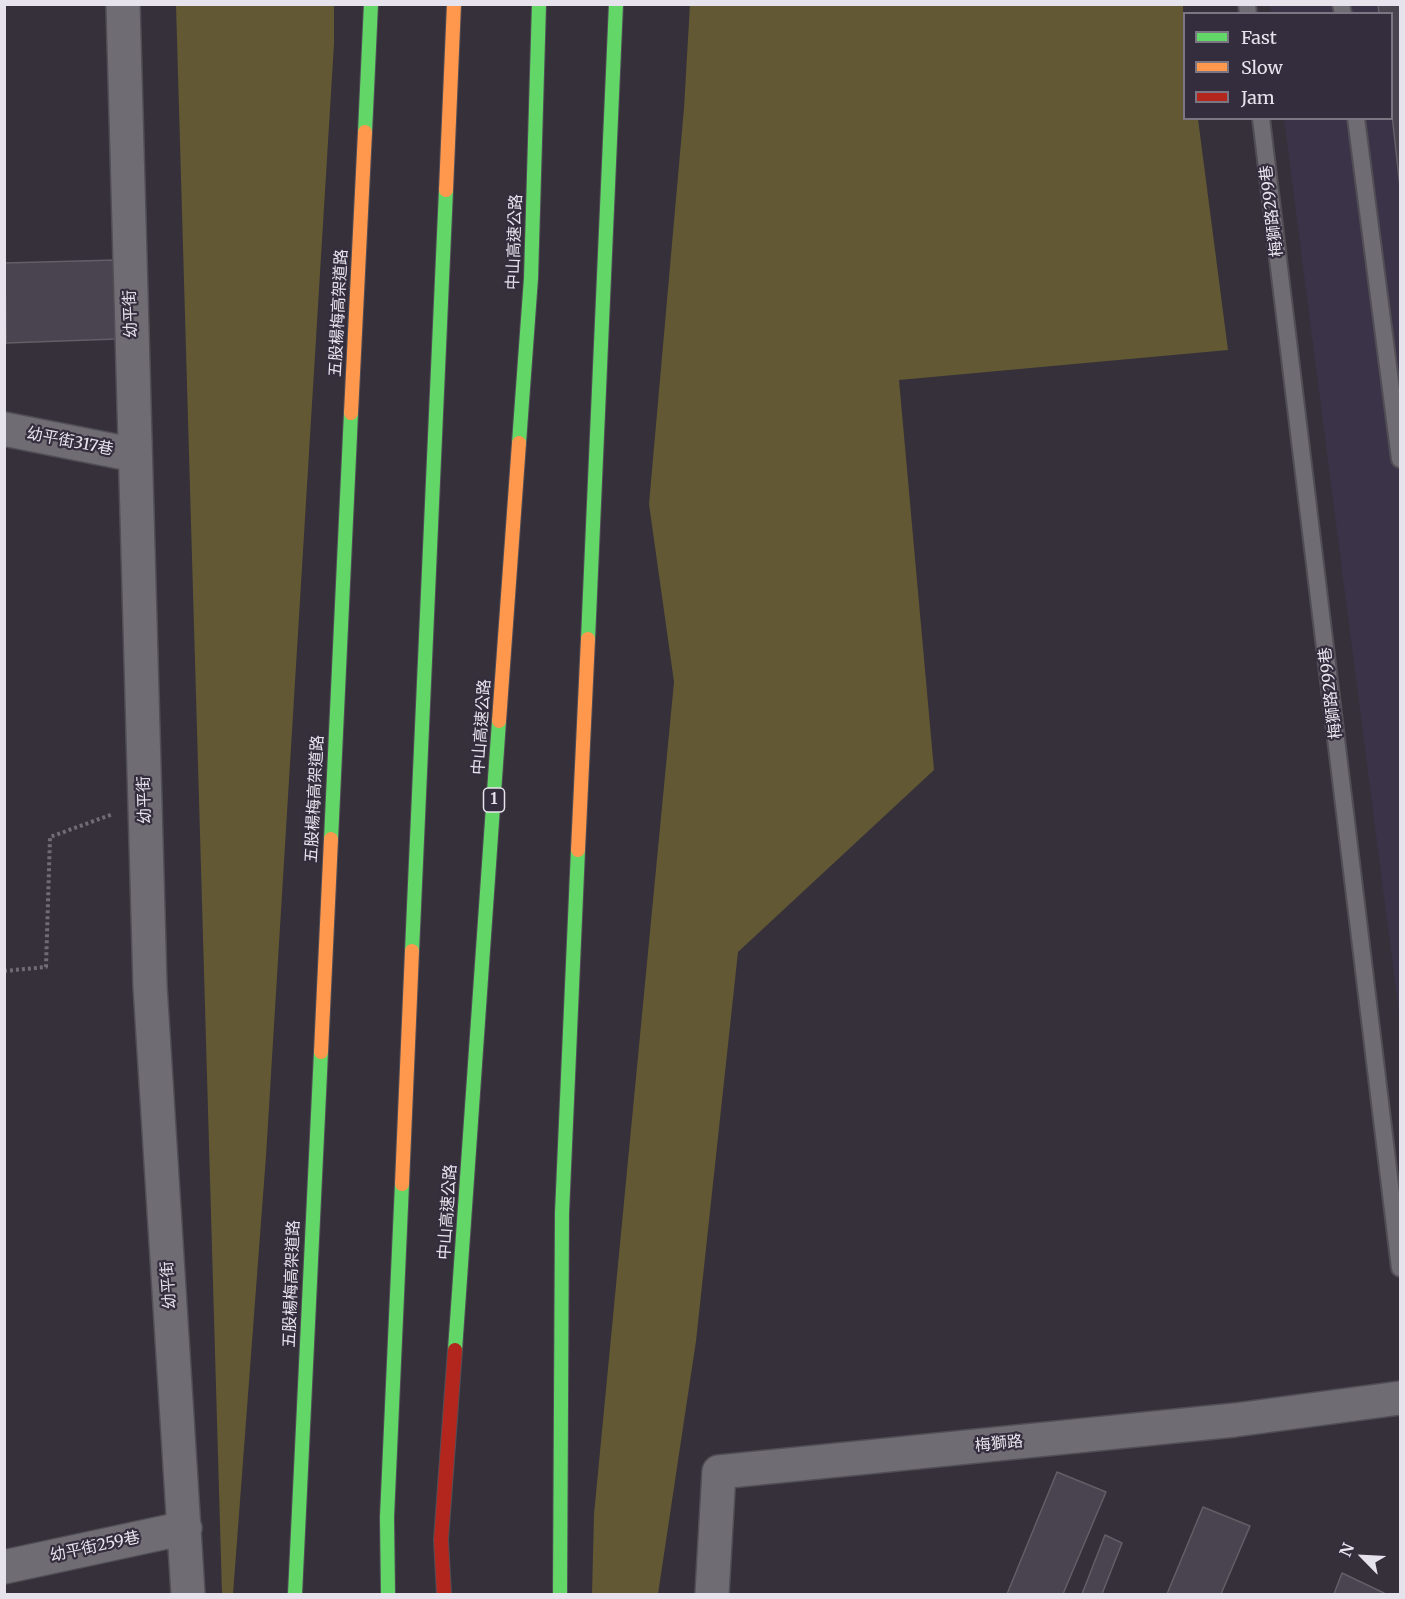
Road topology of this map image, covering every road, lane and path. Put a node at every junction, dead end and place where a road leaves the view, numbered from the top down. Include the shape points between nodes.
1 (123, 4) edge
2 (371, 4) edge
3 (454, 4) edge
4 (538, 4) edge
5 (616, 4) edge
6 (1261, 120) edge
7 (1356, 120) edge
8 (4, 429) edge
9 (135, 455) junction
10 (1401, 459) edge
11 (145, 803) junction
12 (4, 972) edge
13 (1401, 1268) edge
14 (1401, 1398) edge
15 (185, 1528) junction
16 (4, 1567) edge
17 (188, 1594) edge
18 (295, 1594) edge
19 (388, 1594) edge
20 (444, 1594) edge
21 (560, 1594) edge
22 (712, 1594) edge

1 - 9 street, 幼平街
2 - 18 highway, 五股楊梅高架道路
3 - 19 highway via 388,1505
4 - 20 highway, 中山高速公路 / 1 via 531,278 441,1540
5 - 21 highway via 562,1214
6 - 13 lane, 梅獅路299巷
7 - 10 lane
8 - 9 street, 幼平街317巷
9 - 11 street, 幼平街
11 - 12 path via 50,837 46,967
11 - 15 street, 幼平街 via 150,986
14 - 22 street, 梅獅路 via 1235,1420 719,1472
15 - 16 street, 幼平街259巷
15 - 17 street, 幼平街

